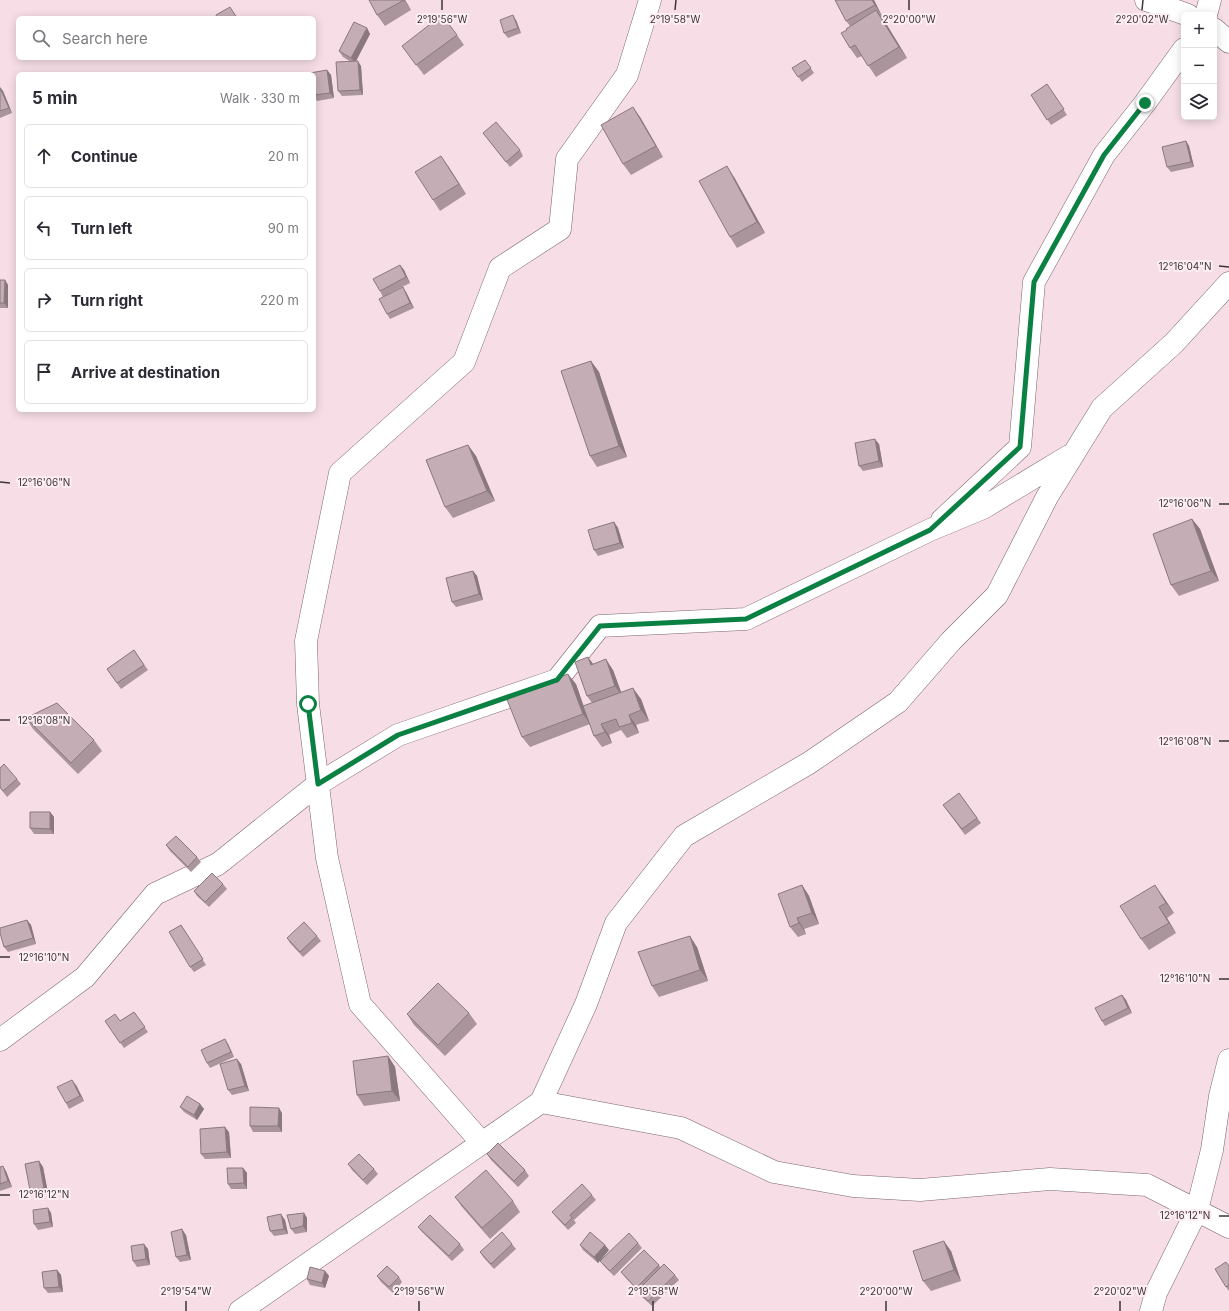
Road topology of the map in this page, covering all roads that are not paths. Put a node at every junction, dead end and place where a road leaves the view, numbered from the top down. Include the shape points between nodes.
1 (650, 0) edge
2 (1146, 0) edge
3 (1210, 0) edge
4 (1181, 12) edge
5 (1207, 12) edge
6 (1217, 32) edge
7 (1229, 42) edge
8 (1181, 53) edge
9 (1229, 283) edge
10 (1074, 453) junction
11 (930, 530) junction
12 (318, 784) junction
13 (0, 1040) edge
14 (1229, 1060) edge
15 (541, 1102) junction
16 (482, 1143) junction
17 (1197, 1210) junction
18 (1229, 1227) edge
19 (240, 1311) edge
20 (1150, 1311) edge

1 - 12 street via 627,75 567,159 560,229 500,268 464,362 340,473 306,641 308,704
2 - 4 street
3 - 5 street
6 - 7 street
8 - 11 street via 1104,155 1034,282 1020,447
9 - 10 street via 1174,343 1102,408
10 - 11 street via 983,508
10 - 15 street via 1046,497 997,595 951,641 898,702 809,763 684,836 616,922 586,1004
11 - 12 street via 746,619 600,626 557,680 398,735
12 - 13 street via 218,864 155,894 85,976
12 - 16 street via 327,858 360,1004
14 - 17 street via 1220,1096 1212,1150
15 - 16 street
15 - 17 street via 681,1128 774,1172 853,1186 920,1190 1050,1179 1147,1185
16 - 19 street
17 - 18 street
17 - 20 street

